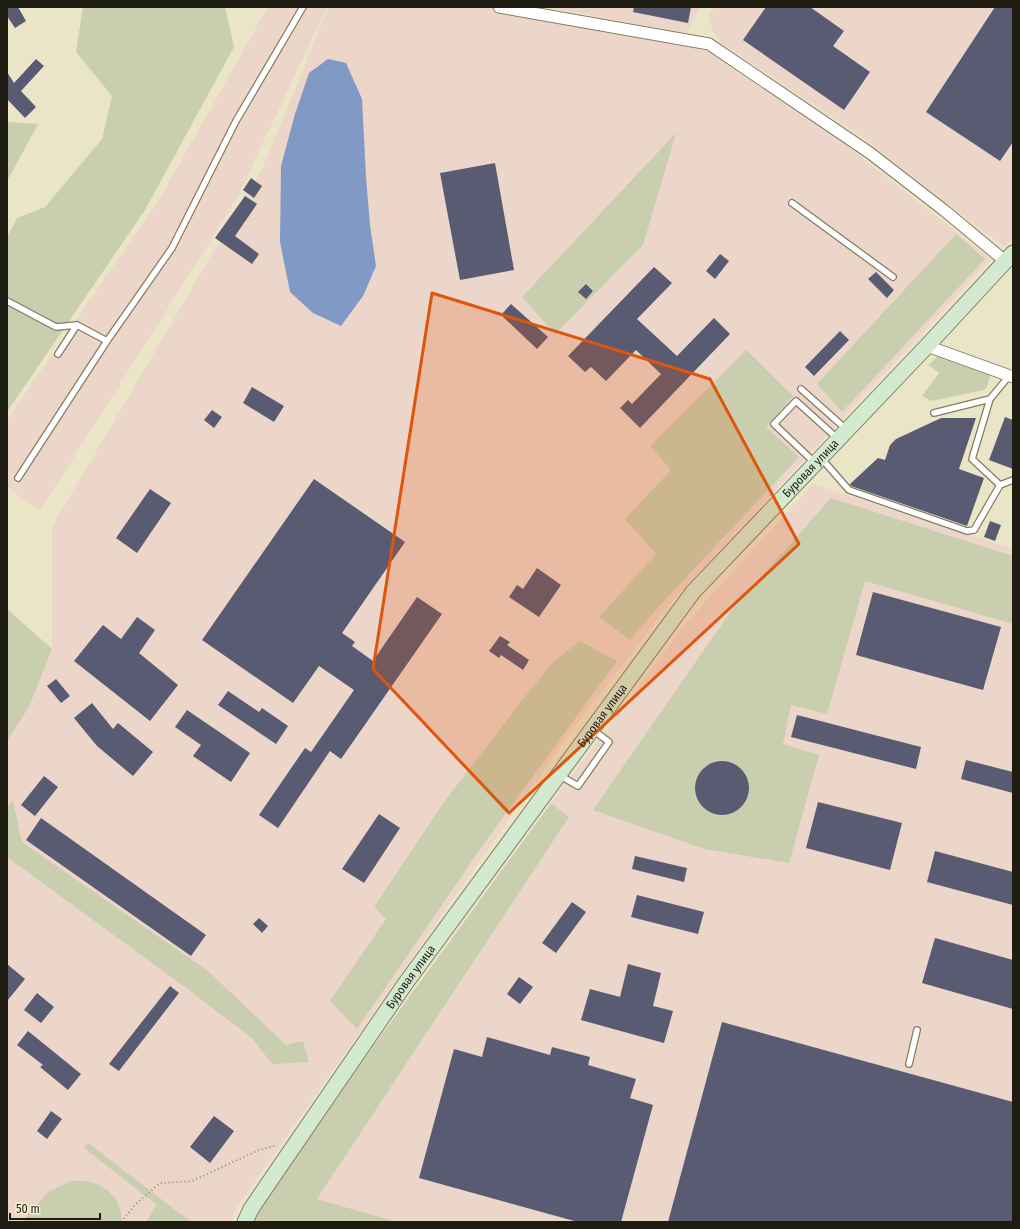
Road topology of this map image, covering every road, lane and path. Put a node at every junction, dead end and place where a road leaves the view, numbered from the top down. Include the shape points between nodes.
1 (303, 7) edge
2 (499, 7) edge
3 (792, 203) dead end
4 (1009, 257) edge
5 (893, 277) dead end
6 (7, 301) edge
7 (77, 326) junction
8 (107, 341) junction
9 (927, 346) junction
10 (58, 354) dead end
11 (1011, 376) edge
12 (801, 389) dead end
13 (990, 399) junction
14 (934, 413) dead end
15 (842, 435) junction
16 (818, 460) junction
17 (18, 478) dead end
18 (1013, 480) edge
19 (1000, 485) junction
20 (592, 729) junction
21 (558, 775) junction
22 (917, 1030) dead end
23 (909, 1064) dead end
24 (274, 1146) dead end
25 (121, 1222) edge
26 (245, 1222) edge

1 - 8 lane via 236,121 172,248
2 - 4 street via 709,44 870,153
3 - 5 lane
4 - 9 main road, Буровая улица
6 - 7 lane via 56,327
7 - 8 lane
7 - 10 lane
8 - 17 lane
9 - 11 street
9 - 15 main road, Буровая улица
11 - 13 lane
12 - 15 lane
13 - 14 lane
13 - 19 lane via 972,459
15 - 16 main road, Буровая улица
15 - 16 lane via 796,401 774,424
16 - 19 lane via 849,490 967,531 974,530
16 - 20 main road, Буровая улица via 693,592
18 - 19 lane
20 - 21 main road, Буровая улица
20 - 21 lane via 609,742 578,786
21 - 26 main road, Буровая улица via 405,984 262,1192
22 - 23 lane
24 - 25 path via 259,1150 192,1181 160,1183 136,1204

